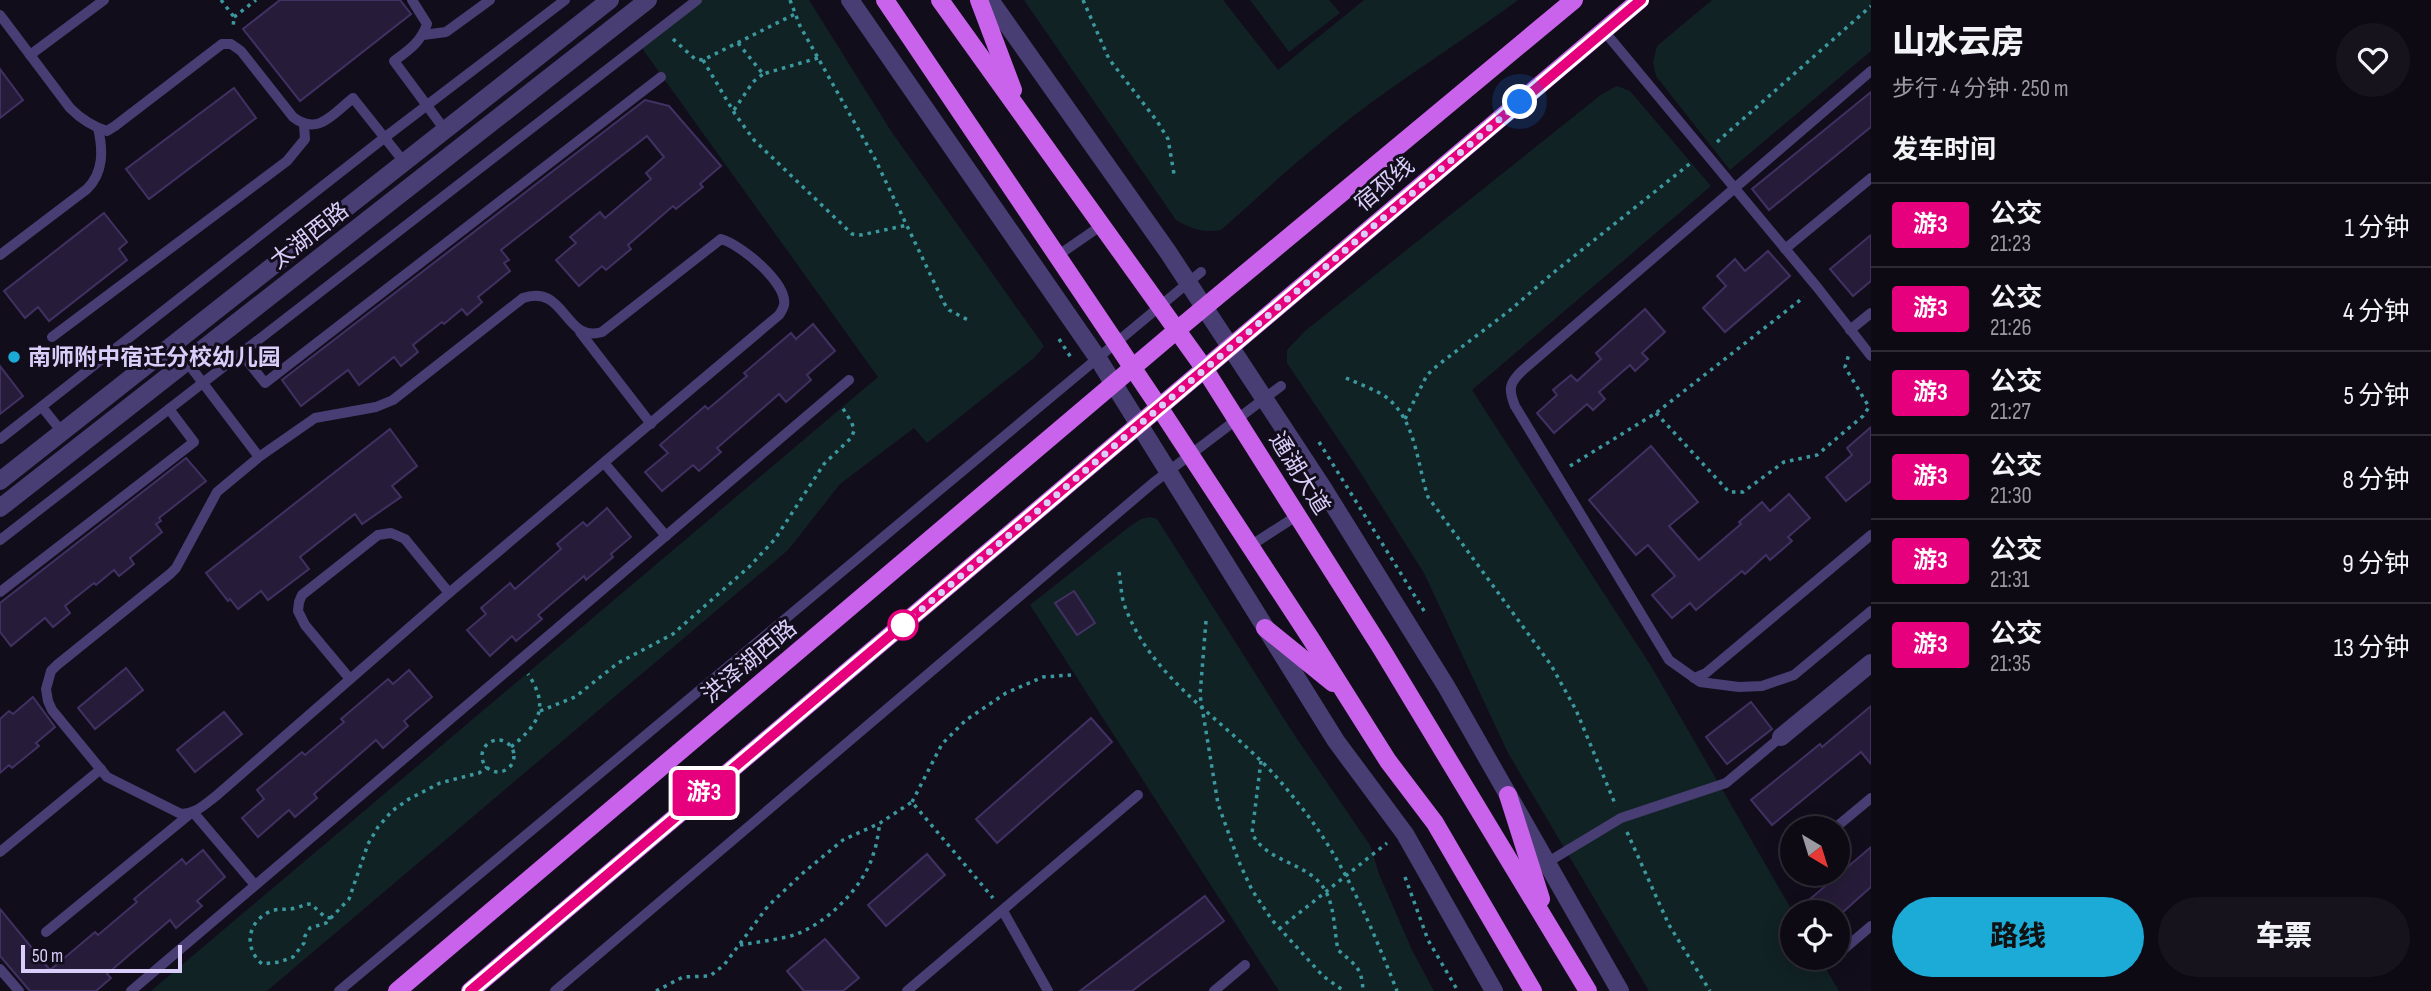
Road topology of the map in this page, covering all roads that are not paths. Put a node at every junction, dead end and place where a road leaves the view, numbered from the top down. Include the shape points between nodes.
1 (104, 0) edge
2 (412, 0) edge
3 (490, 0) edge
4 (565, 0) edge
5 (610, 0) edge
6 (648, 0) edge
7 (697, 0) edge
8 (850, 0) edge
9 (885, 0) edge
10 (940, 0) edge
11 (979, 0) edge
12 (990, 0) edge
13 (1574, 0) edge
14 (1640, 0) edge
15 (0, 15) edge
16 (11, 29) junction
17 (1604, 31) junction
18 (423, 35) junction
19 (0, 37) edge
20 (30, 55) junction
21 (1871, 71) edge
22 (661, 77) dead end
23 (427, 106) junction
24 (1021, 113) junction
25 (304, 125) junction
26 (97, 128) junction
27 (445, 130) junction
28 (384, 138) junction
29 (404, 162) junction
30 (1871, 178) edge
31 (1734, 189) junction
32 (1102, 225) junction
33 (1785, 249) junction
34 (0, 254) edge
35 (1057, 256) junction
36 (1194, 277) junction
37 (1159, 305) junction
38 (1203, 308) junction
39 (1871, 313) edge
40 (578, 330) junction
41 (1177, 330) junction
42 (1850, 330) junction
43 (52, 337) dead end
44 (1115, 342) junction
45 (1229, 347) junction
46 (242, 353) junction
47 (1871, 356) edge
48 (1097, 358) junction
49 (187, 362) junction
50 (1204, 368) junction
51 (1133, 369) junction
52 (849, 380) dead end
53 (203, 382) junction
54 (1114, 385) junction
55 (1281, 386) dead end
56 (1264, 399) junction
57 (42, 407) junction
58 (1159, 407) junction
59 (169, 409) junction
60 (1237, 420) junction
61 (651, 424) junction
62 (1138, 426) junction
63 (62, 432) junction
64 (0, 439) edge
65 (1189, 455) junction
66 (259, 457) junction
67 (605, 464) junction
68 (1167, 472) junction
69 (0, 481) edge
70 (0, 508) edge
71 (1298, 515) junction
72 (1871, 535) edge
73 (666, 536) junction
74 (0, 540) edge
75 (1250, 546) junction
76 (0, 592) edge
77 (449, 593) junction
78 (1871, 611) edge
79 (1265, 628) junction
80 (1871, 663) edge
81 (1693, 678) junction
82 (350, 679) junction
83 (1345, 693) junction
84 (1781, 737) joint
85 (101, 769) junction
86 (1138, 795) dead end
87 (1508, 795) junction
88 (1871, 798) edge
89 (191, 813) junction
90 (1849, 816) edge
91 (0, 852) edge
92 (1553, 859) dead end
93 (255, 885) junction
94 (1003, 911) junction
95 (1871, 926) edge
96 (1551, 929) junction
97 (46, 932) dead end
98 (1850, 945) edge
99 (1245, 965) dead end
100 (0, 969) edge
101 (19, 991) edge
102 (131, 991) edge
103 (339, 991) edge
104 (397, 991) edge
105 (470, 991) edge
106 (555, 991) edge
107 (907, 991) edge
108 (1048, 991) edge
109 (1214, 991) edge
110 (1494, 991) edge
111 (1532, 991) edge
112 (1588, 991) edge
113 (1620, 991) edge

1 - 20 lane
2 - 18 lane via 427,24
3 - 18 lane via 446,32
4 - 23 lane
5 - 27 street, 太湖西路
6 - 49 street, 太湖西路
7 - 46 lane
8 - 48 street
9 - 35 main road
10 - 24 main road, 通湖大道
11 - 24 main road
12 - 36 street
13 - 38 main road, 宿邳线
14 - 17 main road, 宿邳线
15 - 16 lane
16 - 19 lane
16 - 20 lane
17 - 31 lane
17 - 45 main road, 宿邳线
18 - 23 lane via 394,61
20 - 26 lane via 76,114
21 - 31 lane
22 - 46 lane via 265,383
23 - 27 lane
23 - 28 lane
24 - 32 main road, 通湖大道
25 - 26 lane via 241,51 222,44 115,126 107,131
25 - 28 lane via 325,120 353,98
25 - 43 lane via 305,139 287,161
26 - 34 lane via 102,148 96,181
27 - 29 street, 太湖西路
28 - 29 lane
28 - 57 lane
29 - 63 street, 太湖西路
30 - 33 lane
31 - 33 lane
31 - 81 lane via 1511,381 1509,391 1670,660
32 - 35 lane
32 - 37 main road, 通湖大道
33 - 42 lane
35 - 44 main road
36 - 37 lane
36 - 38 street
37 - 41 main road, 通湖大道
37 - 44 lane
38 - 41 main road, 宿邳线
38 - 45 street
39 - 42 lane
40 - 61 lane
40 - 61 lane via 592,335 602,332 721,239 731,241 765,269 782,295 779,315
40 - 66 lane via 549,299 523,298 393,400 315,418
41 - 50 main road, 通湖大道
41 - 51 main road, 宿邳线
42 - 47 lane
44 - 48 lane
44 - 51 main road
45 - 50 main road, 宿邳线
45 - 56 street
46 - 53 lane
48 - 54 street
48 - 103 lane
49 - 53 lane
49 - 70 street, 太湖西路
50 - 58 main road, 宿邳线
50 - 60 main road, 通湖大道
51 - 54 main road, 洪泽湖西路
51 - 58 main road
52 - 73 lane
53 - 59 lane
53 - 66 lane
54 - 62 street
54 - 104 main road, 洪泽湖西路
55 - 56 lane
56 - 60 lane
56 - 87 street via 1446,686
57 - 63 lane
57 - 64 lane
58 - 62 main road
58 - 65 main road
59 - 74 lane
59 - 76 lane via 194,442
60 - 65 lane
60 - 71 main road, 通湖大道
61 - 67 lane
62 - 68 street
62 - 105 main road
63 - 69 street, 太湖西路
65 - 68 lane
65 - 75 main road
66 - 85 lane via 217,492 170,575 51,671 46,689 52,710
67 - 73 lane
67 - 77 lane
68 - 79 street
68 - 106 lane
71 - 75 lane
71 - 96 main road, 通湖大道
72 - 81 lane via 1706,673
73 - 93 lane
75 - 83 main road
77 - 82 lane
77 - 82 lane via 405,539 391,533 378,535 302,595 298,611 305,625
78 - 81 lane via 1794,675 1762,686 1739,687
79 - 83 main road
79 - 110 street via 1336,741 1405,834
80 - 84 street
82 - 89 lane
83 - 111 main road via 1434,823
84 - 92 lane via 1726,783 1621,818
85 - 89 lane via 107,777 181,814
85 - 91 lane
86 - 94 lane
87 - 96 main road
87 - 113 street
88 - 90 lane
89 - 93 lane
89 - 97 lane
93 - 102 lane
94 - 107 lane
94 - 108 lane
95 - 98 lane
96 - 112 main road, 通湖大道
99 - 109 lane
100 - 101 lane

